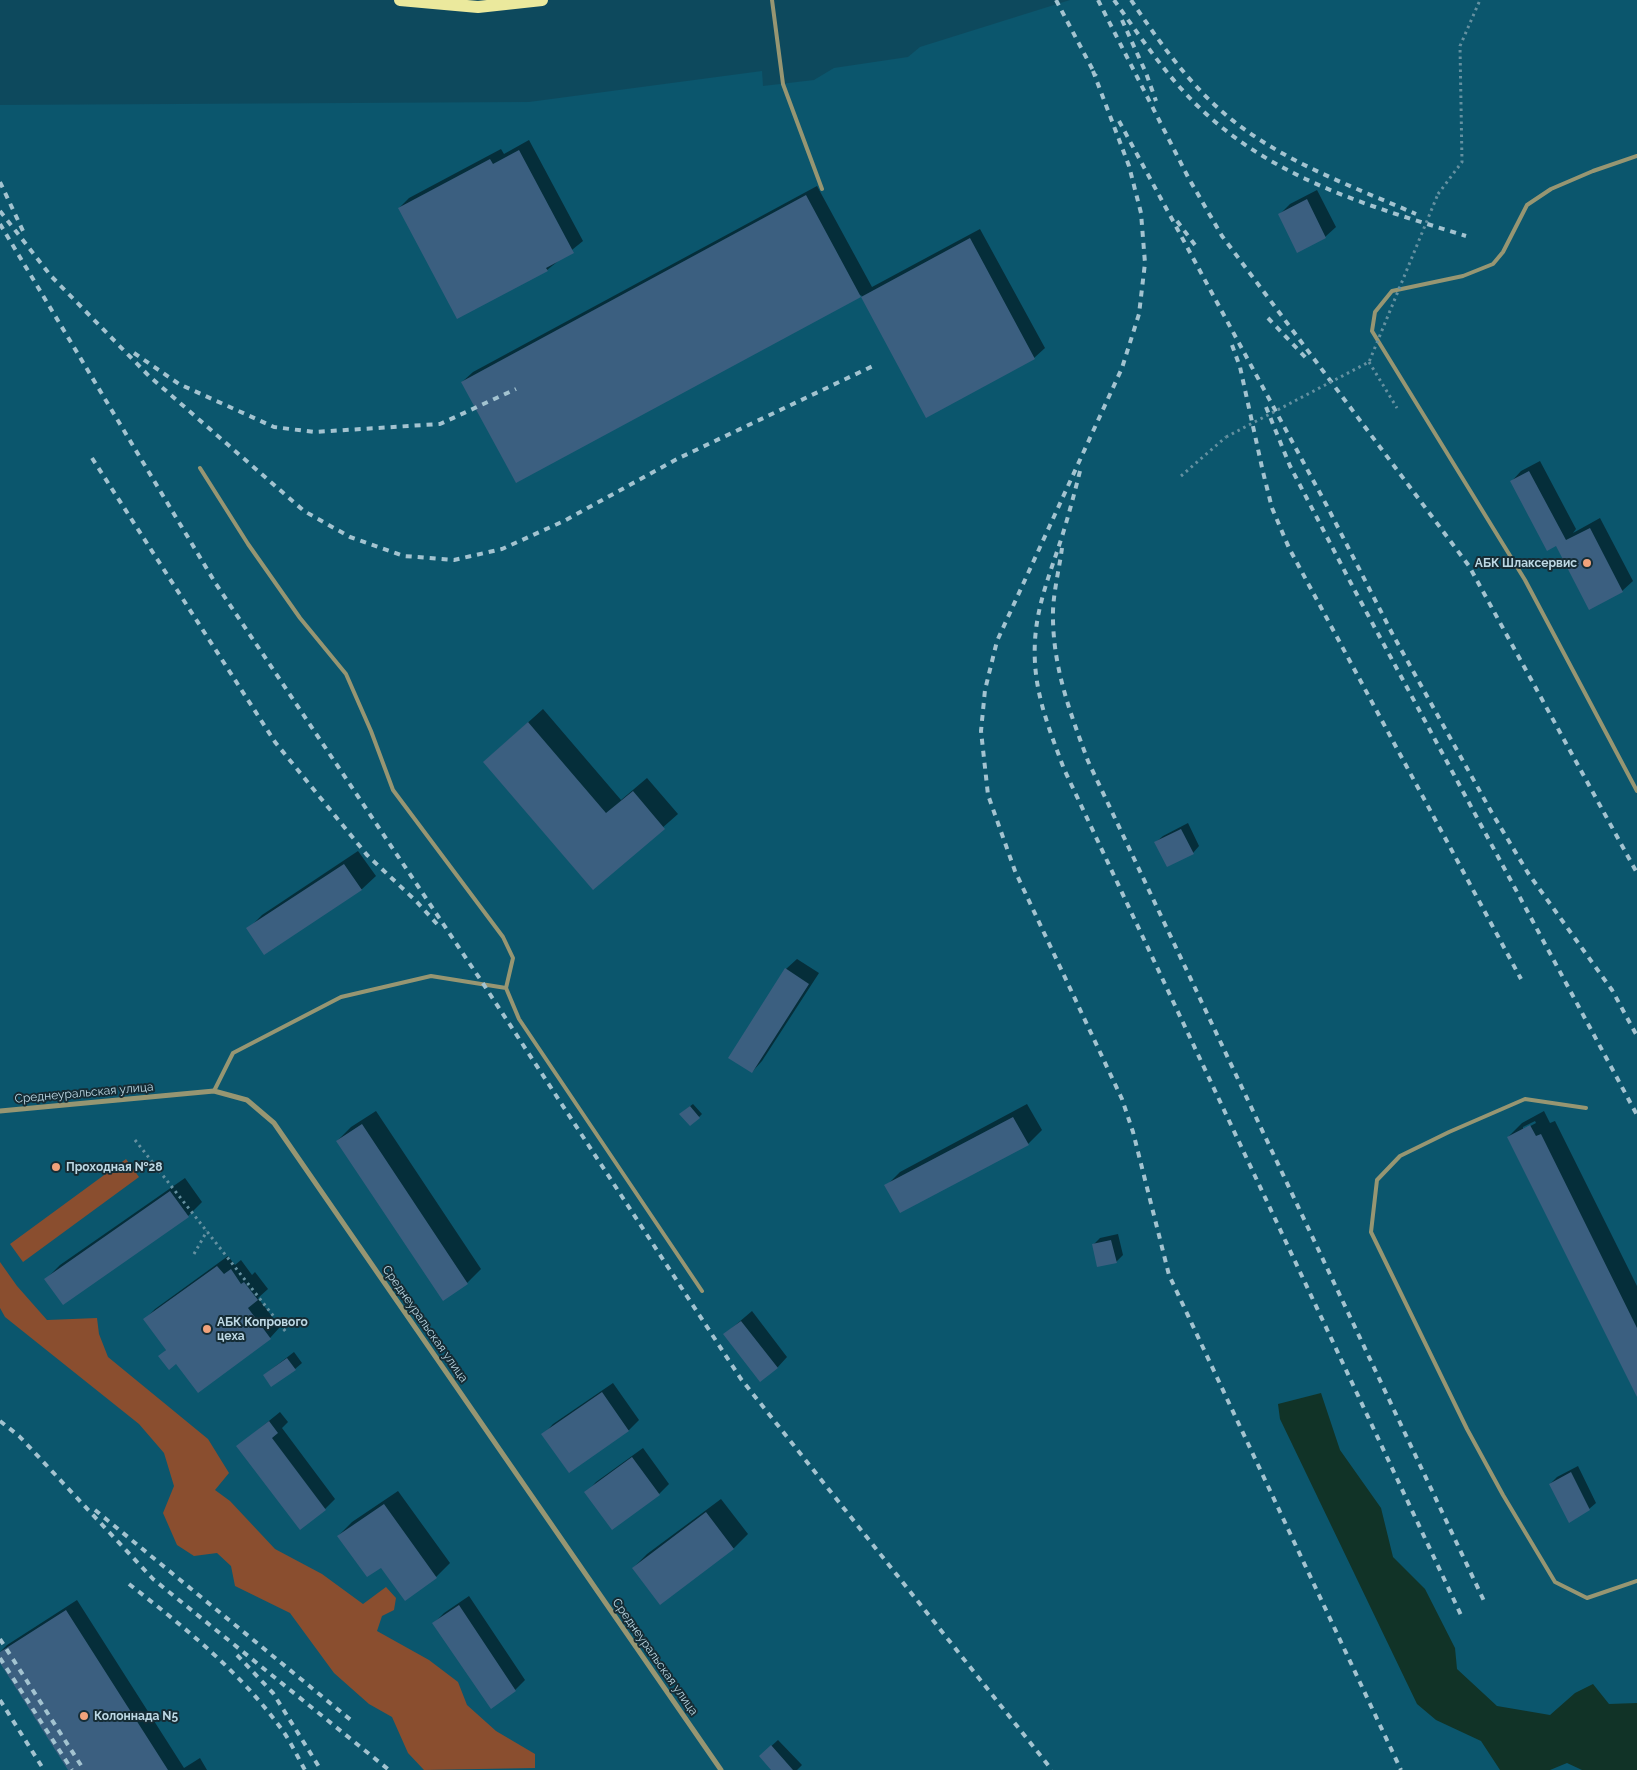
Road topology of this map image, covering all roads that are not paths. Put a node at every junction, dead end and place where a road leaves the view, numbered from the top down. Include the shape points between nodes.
1 (400, 0) edge
2 (542, 0) edge
3 (772, 0) edge
4 (1637, 156) edge
5 (822, 188) dead end
6 (200, 468) dead end
7 (1637, 790) edge
8 (506, 988) junction
9 (214, 1091) junction
10 (1586, 1108) dead end
11 (0, 1111) edge
12 (702, 1291) dead end
13 (1637, 1581) edge
14 (721, 1770) edge

1 - 2 main road via 478,7
3 - 5 lane via 784,84
4 - 7 lane via 1551,189 1527,205 1503,252 1493,264 1463,276 1392,291 1375,312 1372,331 1526,580
6 - 8 lane via 300,618 346,674 393,790 503,937 513,958
8 - 9 lane via 431,976 341,997 234,1053
8 - 12 lane via 519,1019
9 - 11 street, Среднеуральская улица
9 - 14 street, Среднеуральская улица via 247,1100 274,1123
10 - 13 lane via 1524,1098 1400,1156 1377,1180 1370,1232 1467,1429 1555,1582 1587,1598

